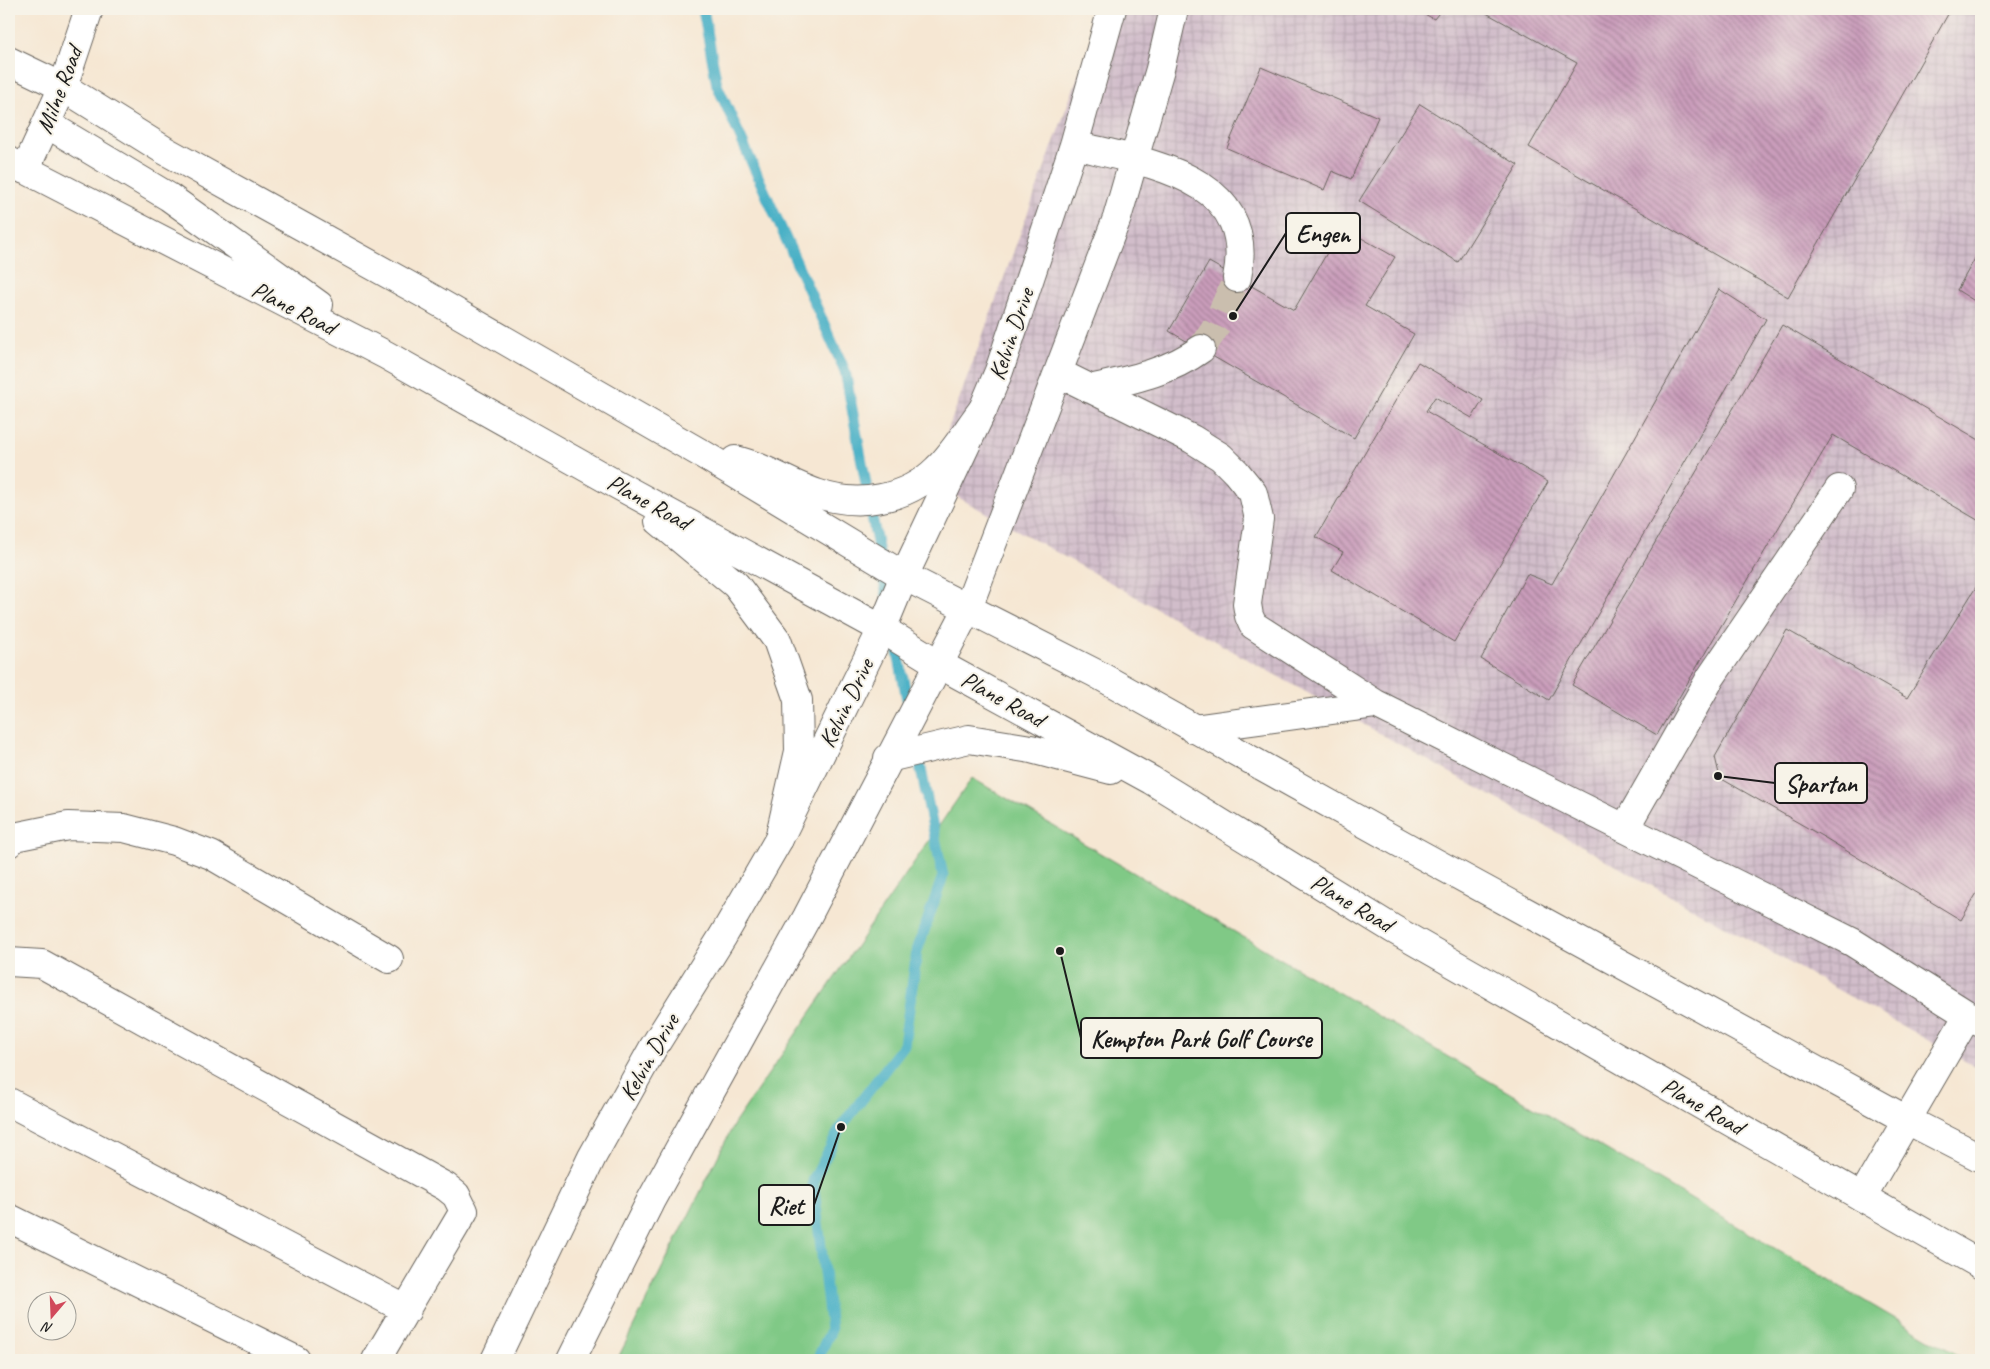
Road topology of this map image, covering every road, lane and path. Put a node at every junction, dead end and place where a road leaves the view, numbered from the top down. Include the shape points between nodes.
1 (89, 9) edge
2 (1112, 9) edge
3 (1174, 9) edge
4 (9, 61) edge
5 (63, 87) junction
6 (47, 124) junction
7 (1074, 145) junction
8 (1133, 160) junction
9 (17, 165) edge
10 (1237, 278) tunnel mouth
11 (1201, 349) tunnel mouth
12 (386, 355) junction
13 (1059, 373) junction
14 (1090, 389) junction
15 (984, 409) junction
16 (704, 455) junction
17 (614, 483) junction
18 (1839, 489) dead end
19 (904, 576) junction
20 (967, 610) junction
21 (882, 629) junction
22 (939, 664) junction
23 (1376, 704) junction
24 (1193, 729) junction
25 (888, 758) junction
26 (1151, 780) junction
27 (1625, 828) junction
28 (779, 839) junction
29 (9, 842) edge
30 (389, 959) dead end
31 (9, 962) edge
32 (1974, 1019) edge
33 (9, 1102) edge
34 (1906, 1120) junction
35 (1981, 1158) edge
36 (1862, 1197) junction
37 (9, 1218) edge
38 (1981, 1265) edge
39 (407, 1310) junction
40 (296, 1360) edge
41 (376, 1360) edge
42 (495, 1360) edge
43 (571, 1360) edge

1 - 5 main road, Milne Road
2 - 7 main road, Kelvin Drive
3 - 8 main road
4 - 5 main road
5 - 6 main road, Milne Road
5 - 16 main road via 164,150 417,290
6 - 9 main road, Milne Road
6 - 12 main road via 169,197
7 - 8 main road
7 - 15 main road, Kelvin Drive
8 - 10 main road via 1169,168 1193,180 1219,200 1233,220 1240,241
8 - 13 main road via 1117,218
9 - 12 main road, Plane Road
11 - 14 main road via 1186,360 1160,371
12 - 17 main road, Plane Road
13 - 14 main road
13 - 20 main road
14 - 23 main road via 1192,439 1221,457 1236,472 1253,492 1259,519 1247,604 1254,625
15 - 16 main road via 937,470 917,485 880,500 848,500 817,494 738,460
15 - 19 main road, Kelvin Drive
16 - 19 main road
17 - 21 main road, Plane Road
17 - 28 main road via 736,585 777,640 798,700 799,751
18 - 27 main road via 1712,677
19 - 20 main road
19 - 21 main road, Kelvin Drive
20 - 22 main road
20 - 24 main road via 1095,674
21 - 22 main road, Plane Road
21 - 28 main road, Kelvin Drive
22 - 25 main road
22 - 26 main road, Plane Road
23 - 24 main road
23 - 27 main road
24 - 34 main road
25 - 26 main road via 969,739 1031,749
25 - 43 main road via 807,917 650,1200
26 - 36 main road, Plane Road via 1393,929
27 - 32 main road via 1852,942
28 - 42 main road, Kelvin Drive via 653,1048 592,1157
29 - 30 main road via 14,837 68,826 124,828 174,841 211,855
31 - 39 main road via 42,964 456,1194 464,1211
32 - 34 main road
33 - 39 main road
34 - 35 main road
34 - 36 main road
36 - 38 main road, Plane Road
37 - 40 main road
39 - 41 main road

